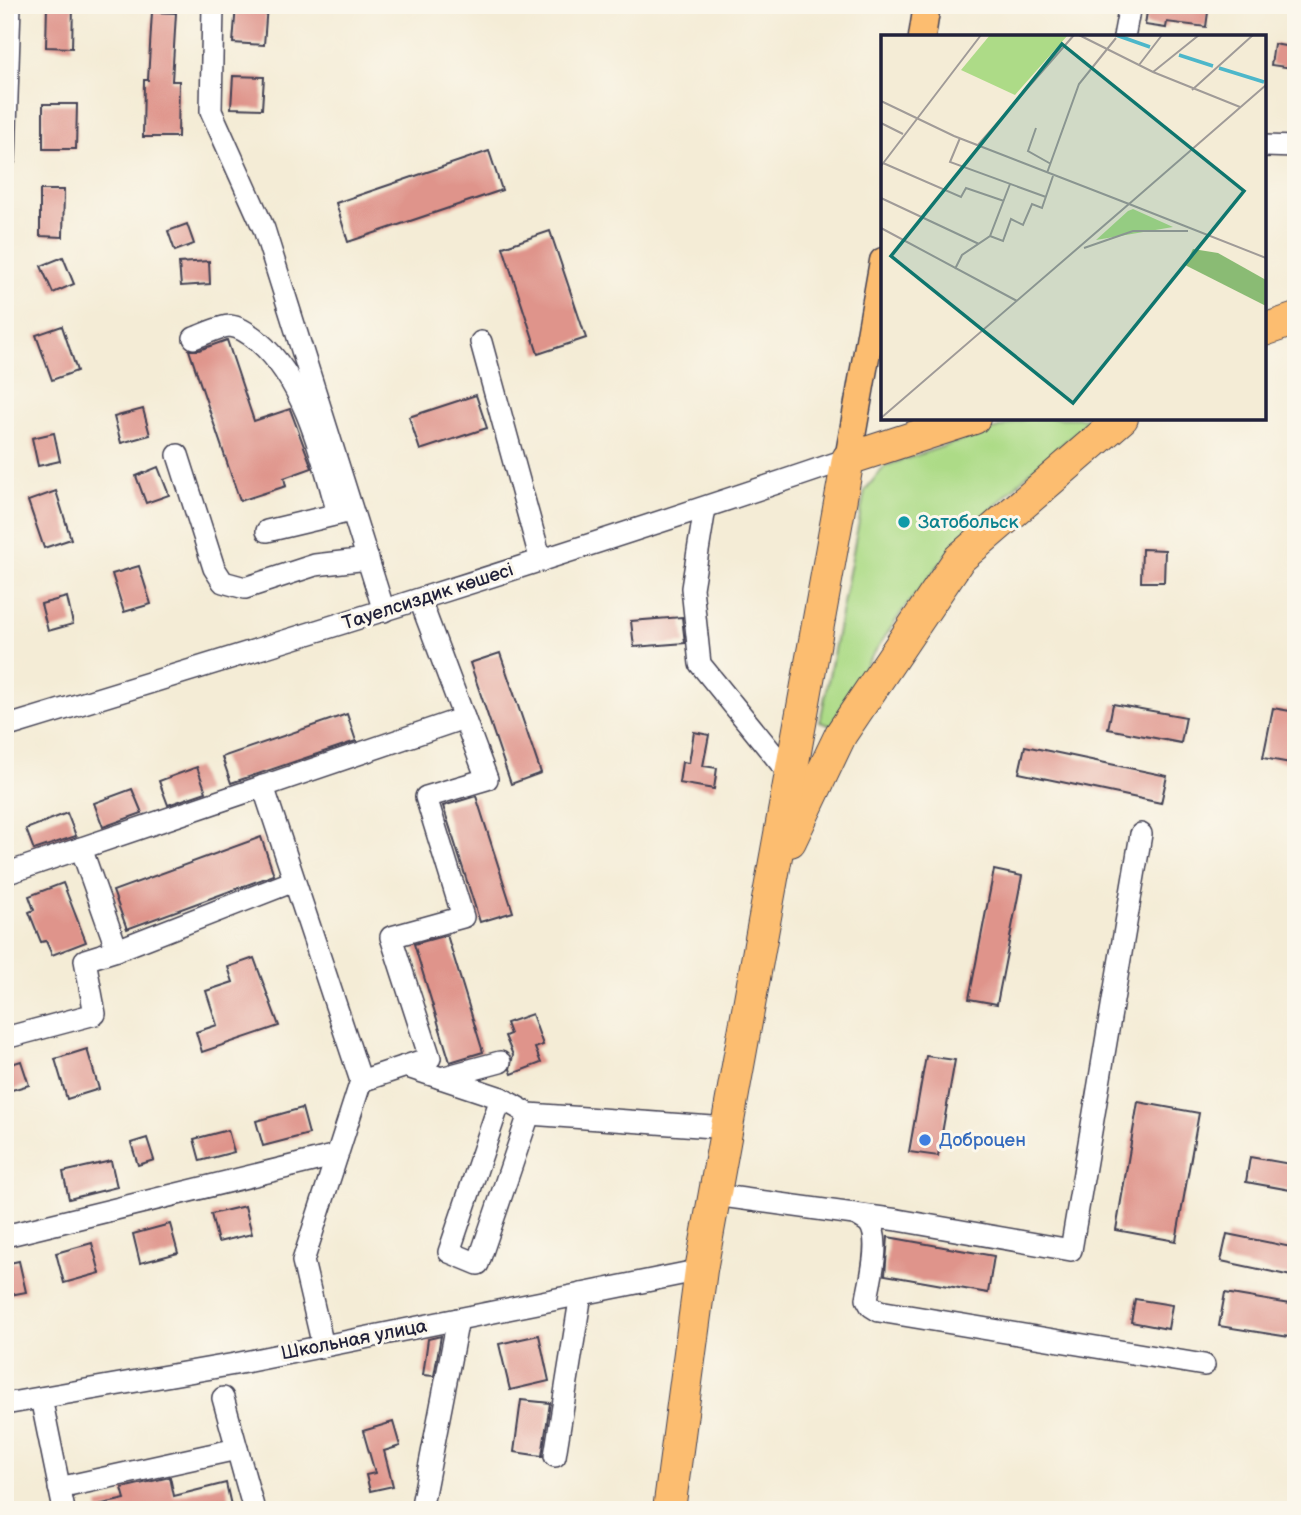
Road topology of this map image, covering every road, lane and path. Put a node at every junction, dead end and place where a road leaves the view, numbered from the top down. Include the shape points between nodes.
1 (10, 5) edge
2 (213, 5) edge
3 (927, 5) edge
4 (1130, 5) edge
5 (922, 35) edge
6 (1124, 35) edge
7 (1266, 146) edge
8 (1296, 147) edge
9 (5, 158) edge
10 (881, 272) edge
11 (1296, 319) edge
12 (1266, 329) edge
13 (194, 338) dead end
14 (481, 342) dead end
15 (968, 420) edge
16 (1120, 420) edge
17 (178, 455) dead end
18 (848, 459) junction
19 (705, 508) junction
20 (346, 512) junction
21 (267, 531) dead end
22 (368, 559) junction
23 (541, 561) junction
24 (420, 600) junction
25 (384, 611) junction
26 (464, 718) junction
27 (5, 727) edge
28 (791, 776) junction
29 (262, 786) junction
30 (1141, 834) dead end
31 (81, 848) junction
32 (5, 874) edge
33 (294, 881) junction
34 (771, 881) junction
35 (117, 950) junction
36 (5, 1038) edge
37 (500, 1062) dead end
38 (405, 1066) junction
39 (441, 1078) junction
40 (361, 1081) junction
41 (501, 1098) junction
42 (529, 1114) junction
43 (727, 1128) junction
44 (337, 1154) junction
45 (715, 1195) junction
46 (855, 1214) junction
47 (5, 1236) edge
48 (701, 1270) junction
49 (581, 1294) junction
50 (458, 1319) junction
51 (323, 1346) junction
52 (1204, 1365) dead end
53 (41, 1398) junction
54 (223, 1398) dead end
55 (5, 1404) edge
56 (237, 1449) junction
57 (555, 1456) dead end
58 (60, 1488) junction
59 (64, 1510) edge
60 (254, 1510) edge
61 (421, 1510) edge
62 (669, 1510) edge

1 - 9 street
2 - 20 street via 211,111 264,229
3 - 5 main road
4 - 6 street
7 - 8 street
10 - 18 main road
11 - 12 highway
13 - 20 street via 229,326 249,333 273,354 291,380
14 - 23 street
15 - 18 highway
16 - 34 highway via 959,559 841,734
17 - 22 street via 214,568 223,582 245,588 315,565
18 - 19 street, Тауелсиздик көшесі
18 - 28 highway
19 - 23 street, Тауелсиздик көшесі
19 - 28 street via 692,588 700,664
20 - 21 street
20 - 22 street
22 - 25 street
23 - 24 street, Тауелсиздик көшесі
24 - 25 street, Тауелсиздик көшесі
24 - 26 street
25 - 27 street, Тауелсиздик көшесі
26 - 29 street
26 - 38 street via 487,779 426,797 463,916 391,937 429,1058
28 - 34 highway
29 - 31 street
29 - 33 street
30 - 46 street via 1071,1250
31 - 32 street
31 - 35 street
33 - 35 street
33 - 40 street
34 - 43 highway
35 - 36 street via 85,960 95,1014
37 - 39 street
38 - 39 street
38 - 40 street
39 - 41 street
40 - 44 street
41 - 42 street
41 - 42 street via 449,1252 478,1264
42 - 43 street
43 - 45 highway
44 - 47 street
44 - 51 street via 303,1261
45 - 46 street
45 - 48 highway
46 - 52 street via 873,1231 867,1300 879,1311
48 - 49 street, Школьная улица
48 - 62 highway
49 - 50 street, Школьная улица
49 - 57 street
50 - 51 street, Школьная улица
50 - 61 street
51 - 53 street, Школьная улица
53 - 55 street, Школьная улица
53 - 58 street
54 - 56 street
56 - 58 street
56 - 60 street
58 - 59 street

